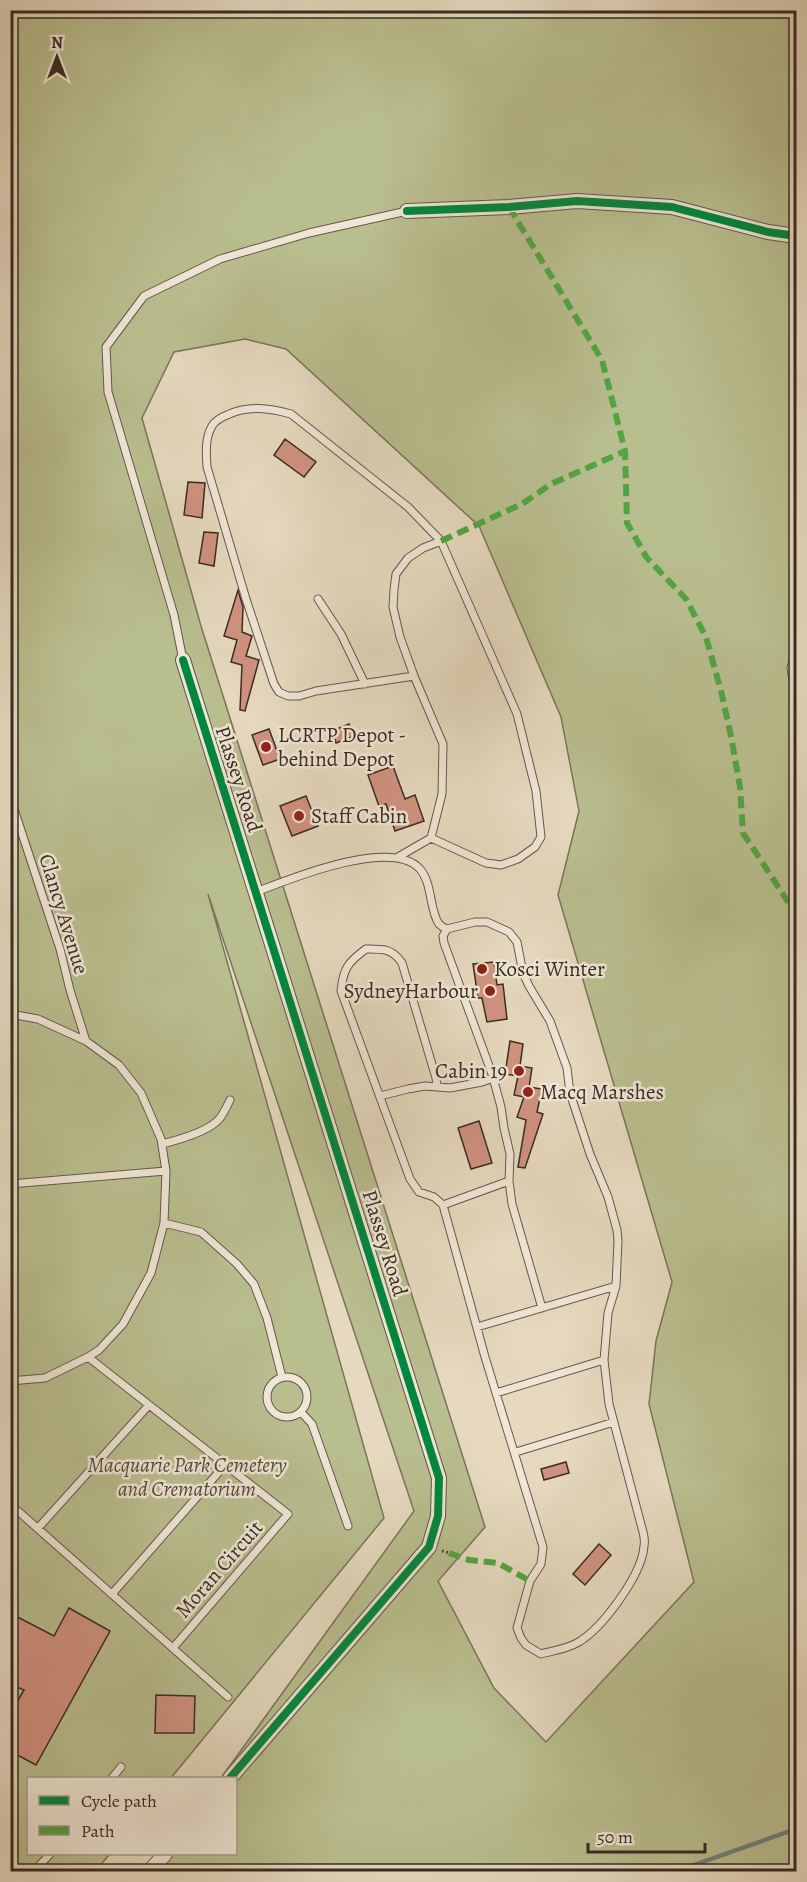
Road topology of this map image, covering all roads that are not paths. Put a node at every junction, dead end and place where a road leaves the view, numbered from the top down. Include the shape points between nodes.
1 (407, 212) joint
2 (796, 236) edge
3 (441, 541) junction
4 (318, 599) dead end
5 (796, 650) edge
6 (183, 660) joint
7 (414, 676) junction
8 (365, 684) junction
9 (796, 696) edge
10 (10, 796) edge
11 (431, 838) junction
12 (398, 857) junction
13 (256, 892) junction
14 (447, 929) junction
15 (10, 1014) edge
16 (86, 1041) junction
17 (493, 1078) junction
18 (437, 1087) junction
19 (380, 1096) junction
20 (230, 1100) dead end
21 (162, 1144) junction
22 (166, 1171) junction
23 (509, 1181) junction
24 (10, 1184) edge
25 (443, 1205) junction
26 (164, 1223) junction
27 (616, 1286) junction
28 (542, 1308) junction
29 (477, 1327) junction
30 (88, 1357) junction
31 (604, 1360) junction
32 (282, 1377) junction
33 (10, 1381) edge
34 (496, 1393) junction
35 (149, 1405) junction
36 (301, 1412) junction
37 (614, 1422) junction
38 (516, 1452) junction
39 (225, 1465) junction
40 (10, 1504) edge
41 (348, 1526) dead end
42 (38, 1528) junction
43 (112, 1594) junction
44 (173, 1648) junction
45 (228, 1697) dead end
46 (121, 1767) dead end
47 (114, 1777) edge
48 (232, 1777) edge
49 (49, 1855) edge
50 (164, 1855) edge
51 (26, 1872) edge
52 (150, 1872) edge

1 - 2 street via 577,201 672,207
1 - 6 lane, Plassey Road via 309,233 220,259 144,296 106,347 108,392
3 - 7 lane via 408,558 396,574 393,607
3 - 8 lane via 408,507 291,414 273,409 239,409 213,425 206,445 207,467 274,684 279,692 298,696
3 - 11 lane via 517,714 536,791 541,837 535,847 518,859 501,865 486,863
4 - 8 lane
5 - 9 lane via 791,668
6 - 13 street, Plassey Road
7 - 8 lane
7 - 11 lane via 443,744 442,794
10 - 16 lane, Clancy Avenue
11 - 12 lane
12 - 13 lane via 364,858
12 - 14 lane via 418,868 426,880 439,924
13 - 48 street, Plassey Road via 427,1435 439,1478 438,1516 429,1548
14 - 17 lane via 444,943
14 - 27 lane via 487,922 509,932 517,942 523,973 561,1050 570,1093 612,1208 618,1241
15 - 16 lane via 38,1018
16 - 21 lane via 119,1065 141,1093
17 - 18 lane via 450,1088
17 - 23 lane via 510,1154
18 - 19 lane via 416,1087
18 - 19 lane via 402,963 387,949 366,949 347,965 341,991
19 - 25 lane via 410,1179 419,1192
20 - 21 lane via 219,1120
21 - 22 lane
22 - 24 lane
22 - 26 lane
23 - 25 lane
23 - 28 lane
25 - 29 lane
26 - 30 lane via 151,1273 123,1324
26 - 32 lane via 201,1232 254,1284
27 - 28 lane
27 - 31 lane via 608,1313
28 - 29 lane
29 - 34 lane
30 - 33 lane via 45,1378
30 - 35 lane, Moran Circuit
31 - 34 lane
31 - 37 lane
32 - 36 lane via 303,1384 307,1398
32 - 36 lane via 267,1392 271,1410 291,1417
34 - 38 lane
35 - 39 lane, Moran Circuit
35 - 42 lane
36 - 41 lane via 312,1424
37 - 38 lane
37 - 38 lane via 643,1532 642,1556 602,1623 579,1642 541,1654 526,1645 517,1628 530,1581 541,1564 543,1547
39 - 43 lane
39 - 44 lane, Moran Circuit via 288,1514
40 - 42 lane, Moran Circuit
42 - 43 lane, Moran Circuit
43 - 44 lane, Moran Circuit
44 - 45 lane, Moran Circuit
46 - 47 lane
49 - 51 lane via 38,1867
50 - 52 street

